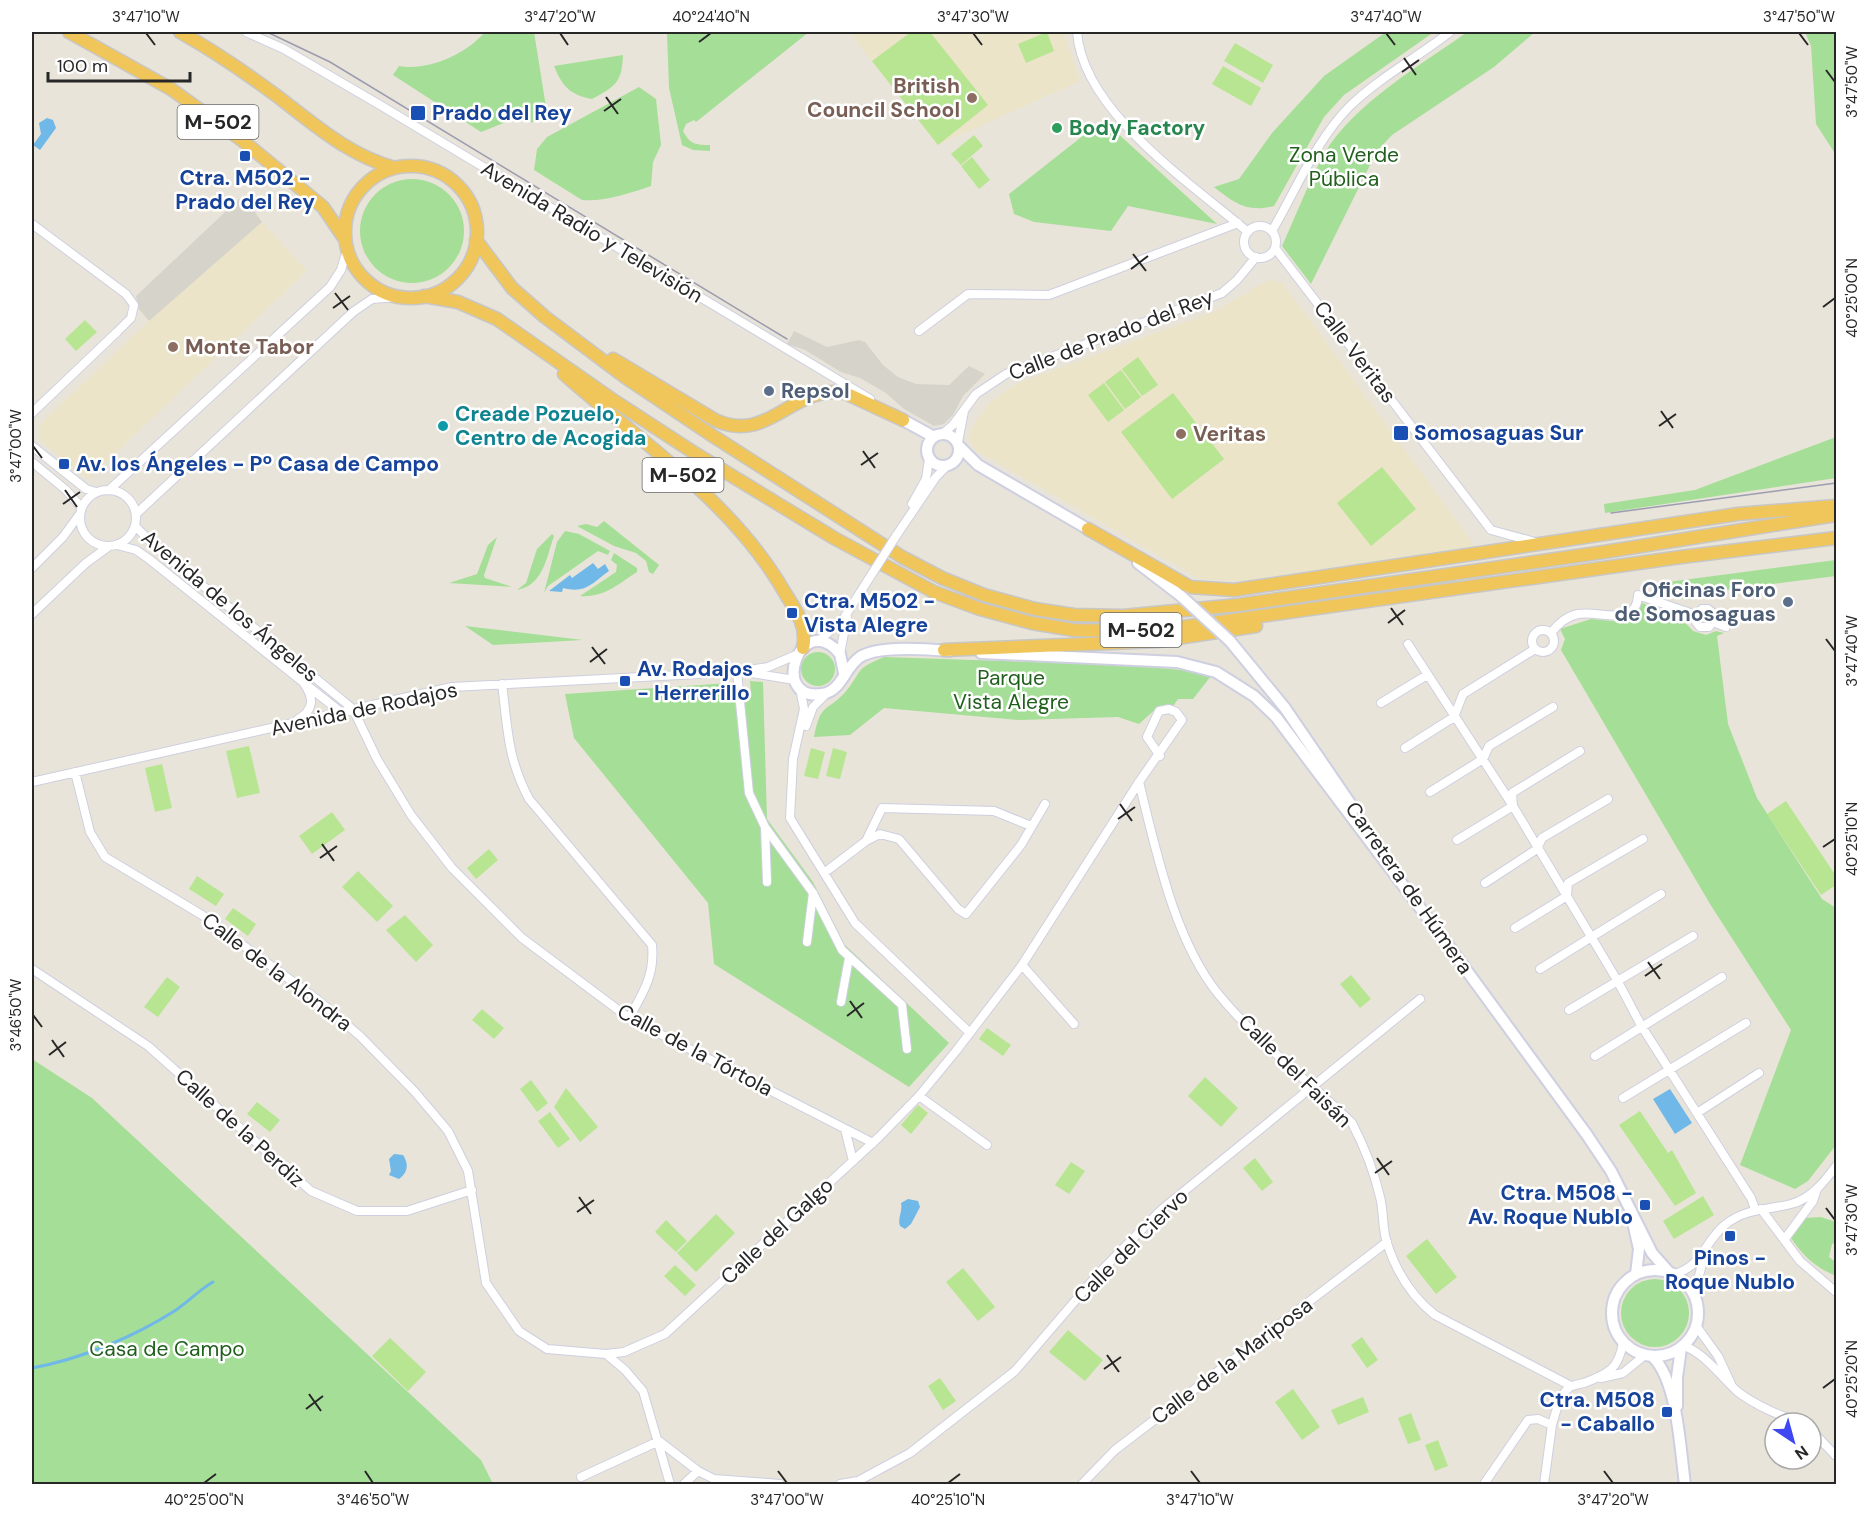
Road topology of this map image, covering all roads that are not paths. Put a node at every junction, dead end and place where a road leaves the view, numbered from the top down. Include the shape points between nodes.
1 (69, 32) edge
2 (180, 32) edge
3 (246, 32) edge
4 (1071, 32) edge
5 (1450, 32) edge
6 (1077, 35) edge
7 (192, 36) edge
8 (395, 168) junction
9 (1238, 223) junction
10 (32, 224) edge
11 (1272, 231) junction
12 (1248, 232) junction
13 (476, 240) junction
14 (346, 244) junction
15 (1275, 248) junction
16 (1256, 257) junction
17 (424, 296) junction
18 (399, 297) junction
19 (545, 317) junction
20 (919, 331) dead end
21 (518, 334) junction
22 (964, 409) junction
23 (32, 413) edge
24 (903, 420) junction
25 (938, 436) junction
26 (959, 445) junction
27 (32, 446) edge
28 (929, 459) junction
29 (32, 462) edge
30 (947, 466) junction
31 (109, 490) junction
32 (96, 492) junction
33 (1836, 506) edge
34 (80, 511) junction
35 (136, 514) junction
36 (1836, 515) edge
37 (135, 526) junction
38 (1088, 529) junction
39 (896, 536) junction
40 (1836, 538) edge
41 (1542, 544) junction
42 (117, 545) junction
43 (108, 547) junction
44 (32, 568) edge
45 (1354, 603) junction
46 (848, 613) junction
47 (32, 614) edge
48 (1695, 615) junction
49 (1713, 622) junction
50 (1726, 627) dead end
51 (1551, 633) junction
52 (818, 642) junction
53 (1408, 644) dead end
54 (1535, 649) junction
55 (944, 650) junction
56 (799, 652) junction
57 (840, 654) junction
58 (737, 672) junction
59 (844, 673) junction
60 (1427, 675) junction
61 (303, 682) junction
62 (797, 683) junction
63 (502, 684) junction
64 (827, 693) junction
65 (1381, 703) dead end
66 (1552, 707) dead end
67 (353, 710) junction
68 (342, 713) junction
69 (1454, 717) junction
70 (293, 723) junction
71 (1405, 748) dead end
72 (1580, 751) dead end
73 (1160, 756) junction
74 (793, 759) junction
75 (1483, 759) junction
76 (75, 772) junction
77 (32, 782) edge
78 (1139, 782) junction
79 (1430, 792) dead end
80 (1608, 799) dead end
81 (1045, 804) dead end
82 (1513, 806) junction
83 (1031, 826) junction
84 (765, 827) junction
85 (1644, 838) dead end
86 (1457, 840) dead end
87 (866, 841) junction
88 (1537, 849) junction
89 (824, 873) junction
90 (767, 882) dead end
91 (1485, 883) dead end
92 (813, 893) junction
93 (1661, 894) dead end
94 (1567, 896) junction
95 (1433, 925) junction
96 (1515, 928) dead end
97 (1693, 936) dead end
98 (1592, 938) junction
99 (807, 942) dead end
100 (849, 958) junction
101 (1022, 965) junction
102 (32, 969) edge
103 (1540, 969) dead end
104 (1722, 977) dead end
105 (1617, 980) junction
106 (1420, 999) dead end
107 (841, 1002) dead end
108 (1569, 1010) dead end
109 (629, 1018) junction
110 (1746, 1023) dead end
111 (1074, 1024) dead end
112 (1642, 1027) junction
113 (970, 1033) junction
114 (907, 1049) dead end
115 (1595, 1056) dead end
116 (1669, 1070) junction
117 (1760, 1073) dead end
118 (1312, 1086) junction
119 (919, 1095) junction
120 (1623, 1098) dead end
121 (1697, 1113) junction
122 (845, 1129) junction
123 (873, 1143) junction
124 (987, 1145) dead end
125 (853, 1161) junction
126 (1836, 1166) edge
127 (1817, 1188) junction
128 (472, 1190) junction
129 (1622, 1192) junction
130 (1758, 1209) junction
131 (1784, 1240) junction
132 (1387, 1242) junction
133 (1707, 1247) junction
134 (1672, 1273) junction
135 (1636, 1274) junction
136 (1836, 1292) edge
137 (1694, 1293) junction
138 (1697, 1327) junction
139 (1623, 1342) junction
140 (1683, 1347) junction
141 (624, 1352) junction
142 (606, 1354) junction
143 (1649, 1356) junction
144 (625, 1370) junction
145 (1593, 1379) junction
146 (1731, 1385) junction
147 (1571, 1386) junction
148 (1769, 1411) edge
149 (1552, 1425) junction
150 (1677, 1427) junction
151 (659, 1441) junction
152 (1823, 1442) edge
153 (1836, 1456) edge
154 (698, 1471) junction
155 (581, 1477) dead end
156 (670, 1485) edge
157 (684, 1485) edge
158 (780, 1485) edge
159 (840, 1485) edge
160 (1082, 1485) edge
161 (1484, 1485) edge
162 (1544, 1485) edge
163 (1685, 1485) edge

1 - 14 highway, M-502 via 171,89 243,141 323,207
2 - 7 highway, M-502
3 - 24 street, Avenida Radio y Televisión via 284,49 380,105
4 - 6 street
5 - 11 street via 1363,95 1340,117
6 - 9 street via 1092,80 1112,111 1142,142
7 - 8 highway, M-502 via 346,149
8 - 13 highway, M-502 via 416,166 435,170 459,187 475,218
8 - 14 highway, M-502 via 375,176 357,194 347,212
9 - 12 street
9 - 20 street via 1049,295 968,294
10 - 23 street via 126,294 134,305 131,318
11 - 12 street via 1257,226
11 - 15 street
12 - 16 street via 1245,246
13 - 17 highway, M-502 via 469,263 455,281
13 - 19 highway, M-502 via 512,288
14 - 18 highway, M-502 via 357,271 380,290
14 - 31 street via 341,270 330,287
15 - 16 street via 1265,257
15 - 41 street, Calle Veritas via 1491,530
16 - 22 street, Calle de Prado del Rey via 1222,292 1006,375 976,394
17 - 18 highway, M-502
17 - 21 highway, M-502 via 483,311
18 - 35 street via 372,299 353,312
19 - 24 highway, M-502 via 715,420 733,427 762,423 808,396 836,391
19 - 36 highway, M-502 via 635,384 902,556 942,578 984,594 1035,609 1074,615 1123,616 1238,605
21 - 45 highway, M-502 via 619,405 824,532 934,592 980,609 1074,630 1124,631 1176,628
21 - 56 highway, M-502 via 736,522 761,554 798,616 805,631
22 - 25 street, Calle de Prado del Rey
22 - 26 street
24 - 25 main road, Avenida Radio y Televisión
25 - 26 main road via 952,436
25 - 28 main road via 927,446
26 - 30 main road via 957,458
26 - 38 main road via 972,461 991,474
27 - 32 street via 86,489
28 - 30 main road
28 - 39 street via 926,479
29 - 34 street via 66,490
30 - 39 street
31 - 32 street
31 - 35 street via 127,497
32 - 34 street
33 - 41 highway, M-502 via 1738,514
34 - 43 street via 83,533 98,545
34 - 44 street via 63,537
35 - 37 street
37 - 42 street
37 - 67 street, Avenida de los Ángeles
38 - 41 highway, M-502 via 1178,582 1218,590
38 - 95 main road, Carretera de Húmera, bridge via 1181,596 1230,641 1285,708
39 - 46 street, bridge
40 - 45 highway, M-502
42 - 43 street
42 - 61 street, Avenida de los Ángeles via 136,550 149,559
43 - 47 street
45 - 55 highway, M-502 via 1264,624 1158,641
46 - 52 street
46 - 57 street
48 - 49 street via 1700,627 1709,627
48 - 49 street via 1708,609 1713,613
48 - 51 street via 1636,592 1637,604 1629,614 1577,614
49 - 50 street
51 - 54 street via 1554,639 1550,649
51 - 54 street via 1544,630 1534,634
52 - 56 main road
52 - 57 main road via 828,644
53 - 60 street
54 - 69 street via 1463,694
55 - 59 main road via 876,651 859,658
55 - 95 main road via 1177,662 1204,668 1232,681 1276,717
56 - 58 street, Avenida de Rodajos via 778,664
56 - 62 main road via 793,666
57 - 59 main road
58 - 62 street, Avenida de Rodajos via 776,675
58 - 63 street, Avenida de Rodajos
58 - 84 street via 749,793
59 - 64 main road via 838,685
60 - 65 street
60 - 69 street
61 - 68 street
61 - 70 street, Avenida de los Ángeles via 313,703 309,713
62 - 64 main road via 811,693
62 - 74 street via 804,710
63 - 67 street, Avenida de Rodajos via 452,687
63 - 109 street via 507,739 515,773 529,799 652,945 654,965
64 - 74 street via 813,707
66 - 75 street via 1489,746
67 - 68 street, Avenida de Rodajos
67 - 109 street, Calle de la Tórtola via 376,759 411,815 452,868 522,938
68 - 70 street, Avenida de Rodajos
69 - 71 street
69 - 75 street
70 - 76 street, Avenida de Rodajos
72 - 82 street via 1512,794
73 - 73 street, Calle del Galgo via 1147,736 1159,711 1169,708 1182,720
73 - 78 street, Calle del Galgo
74 - 89 street via 790,818
75 - 79 street
75 - 82 street
76 - 77 street, Avenida de Rodajos
76 - 128 street, Calle de la Alondra via 90,832 105,857 202,915 360,1036 448,1131 468,1172
78 - 101 street, Calle del Galgo
78 - 118 street, Calle del Faisán via 1176,913 1196,956 1219,995
80 - 88 street via 1542,838
81 - 83 street
82 - 86 street
82 - 88 street
83 - 87 street via 994,812 882,808
83 - 87 street via 1021,845 966,914 899,839 880,834
84 - 90 street
84 - 92 street
85 - 94 street via 1568,883
87 - 89 street
88 - 91 street
88 - 94 street
89 - 113 street via 855,923
92 - 99 street
92 - 100 street
93 - 98 street
94 - 96 street
94 - 98 street
95 - 129 main road, Carretera de Húmera via 1587,1135
97 - 105 street
98 - 103 street
98 - 105 street
100 - 107 street
100 - 114 street via 902,1005
101 - 111 street
101 - 113 street, Calle del Galgo
102 - 128 street, Calle de la Perdiz via 148,1046 311,1191 357,1211 407,1211
104 - 112 street
105 - 108 street
105 - 112 street
106 - 118 street, Calle del Ciervo
109 - 122 street, Calle de la Tórtola
110 - 116 street
112 - 115 street
112 - 116 street
113 - 119 street, Calle del Galgo
116 - 120 street
116 - 121 street
117 - 121 street
118 - 132 street, Calle del Faisán via 1352,1123 1364,1147 1380,1197
118 - 159 street, Calle del Ciervo via 1161,1210 1015,1371 910,1453
119 - 123 street, Calle del Galgo
119 - 124 street
121 - 130 street
122 - 123 street, Calle de la Tórtola
122 - 125 street
123 - 125 street, Calle del Galgo
125 - 141 street, Calle del Galgo via 665,1334
126 - 127 street
127 - 130 street via 1793,1204
127 - 131 street via 1813,1201
128 - 142 street, Calle de la Alondra via 486,1283 519,1331 547,1349
129 - 134 main road via 1652,1253
129 - 135 main road via 1638,1238
130 - 131 street
130 - 133 street via 1727,1224
131 - 136 street via 1800,1261
132 - 147 street, Calle del Faisán via 1418,1302 1435,1316
132 - 160 street, Calle de la Mariposa via 1115,1449
133 - 134 street via 1696,1265
133 - 137 street
134 - 135 main road via 1651,1270
134 - 137 main road
135 - 139 main road via 1623,1284 1612,1308 1612,1321
137 - 138 main road via 1698,1304
138 - 140 main road
138 - 146 street via 1718,1356
139 - 143 main road
139 - 145 street via 1619,1361
140 - 143 main road
140 - 146 street via 1697,1350
140 - 150 main road via 1677,1377
141 - 142 street, Calle del Galgo
141 - 144 street
142 - 144 street
143 - 145 street via 1623,1372
143 - 150 main road via 1665,1372
144 - 151 street via 643,1391
145 - 147 street
146 - 148 street
147 - 149 street via 1559,1401
149 - 161 street via 1538,1419 1528,1420
149 - 162 street
150 - 163 main road
151 - 154 street
151 - 155 street
151 - 156 street
152 - 153 street
154 - 157 street
154 - 158 street via 714,1479

